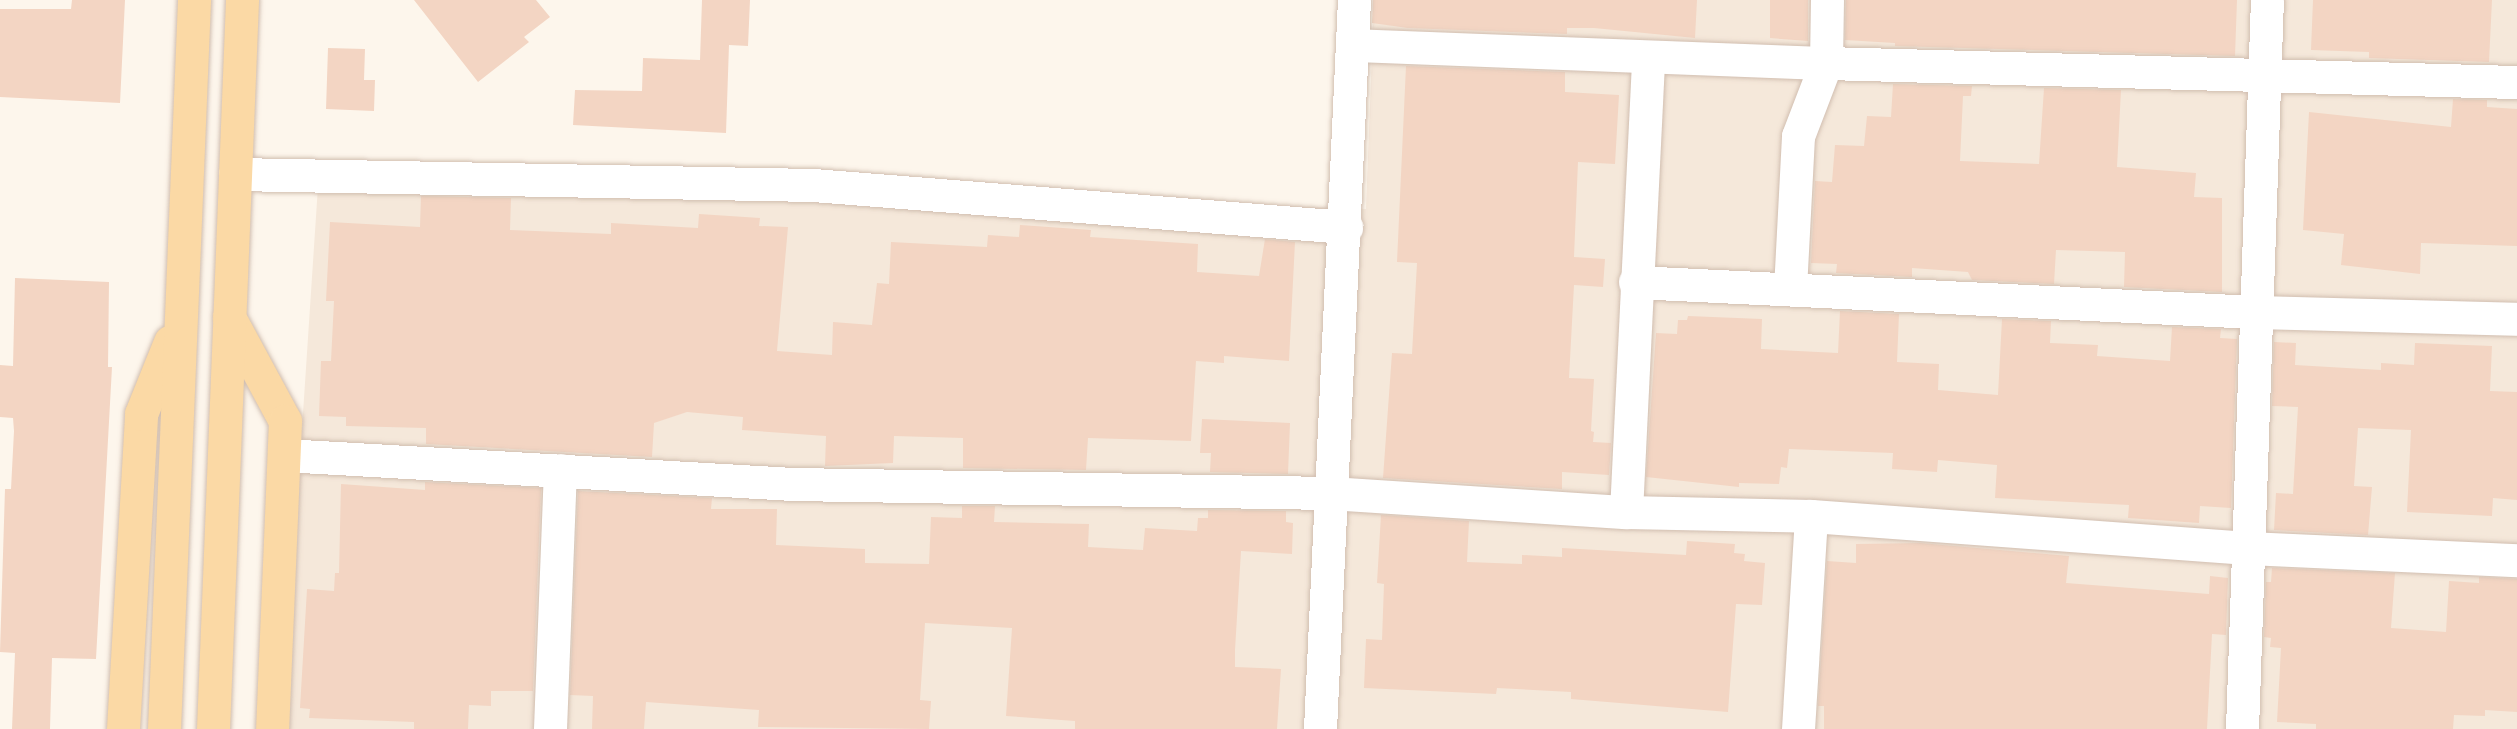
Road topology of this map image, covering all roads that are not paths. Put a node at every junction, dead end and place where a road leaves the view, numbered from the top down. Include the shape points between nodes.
1 (194, 0) edge
2 (242, 0) edge
3 (1354, 0) edge
4 (1827, 0) edge
5 (2267, 0) edge
6 (1353, 45) junction
7 (1648, 58) junction
8 (1826, 63) junction
9 (2266, 77) junction
10 (2517, 82) edge
11 (235, 174) junction
12 (1346, 227) junction
13 (1635, 282) junction
14 (1790, 289) junction
15 (2254, 312) junction
16 (229, 317) junction
17 (180, 319) junction
18 (2517, 319) edge
19 (284, 455) junction
20 (560, 470) junction
21 (1330, 493) junction
22 (1626, 512) junction
23 (1811, 516) junction
24 (2248, 548) junction
25 (2517, 560) edge
26 (123, 729) edge
27 (164, 729) edge
28 (213, 729) edge
29 (272, 729) edge
30 (550, 729) edge
31 (1320, 729) edge
32 (1326, 729) edge
33 (1798, 729) edge
34 (2242, 729) edge

1 - 17 main road
2 - 11 main road
3 - 6 street
4 - 8 street
5 - 9 street
6 - 7 street
6 - 12 street
7 - 8 street
7 - 13 street
8 - 9 street
8 - 14 street via 1798,136
9 - 10 street
9 - 15 street
11 - 12 street via 813,185
11 - 16 main road
12 - 21 street
13 - 14 street
13 - 22 street
14 - 15 street
15 - 18 street
15 - 24 street
16 - 19 main road via 285,421
16 - 28 main road
17 - 26 main road via 141,414
17 - 27 main road
19 - 20 street
19 - 29 main road
20 - 21 street via 794,484
20 - 30 street
21 - 22 street
21 - 31 street
22 - 23 street
23 - 24 street
23 - 33 street
24 - 25 street
24 - 34 street
31 - 32 street

